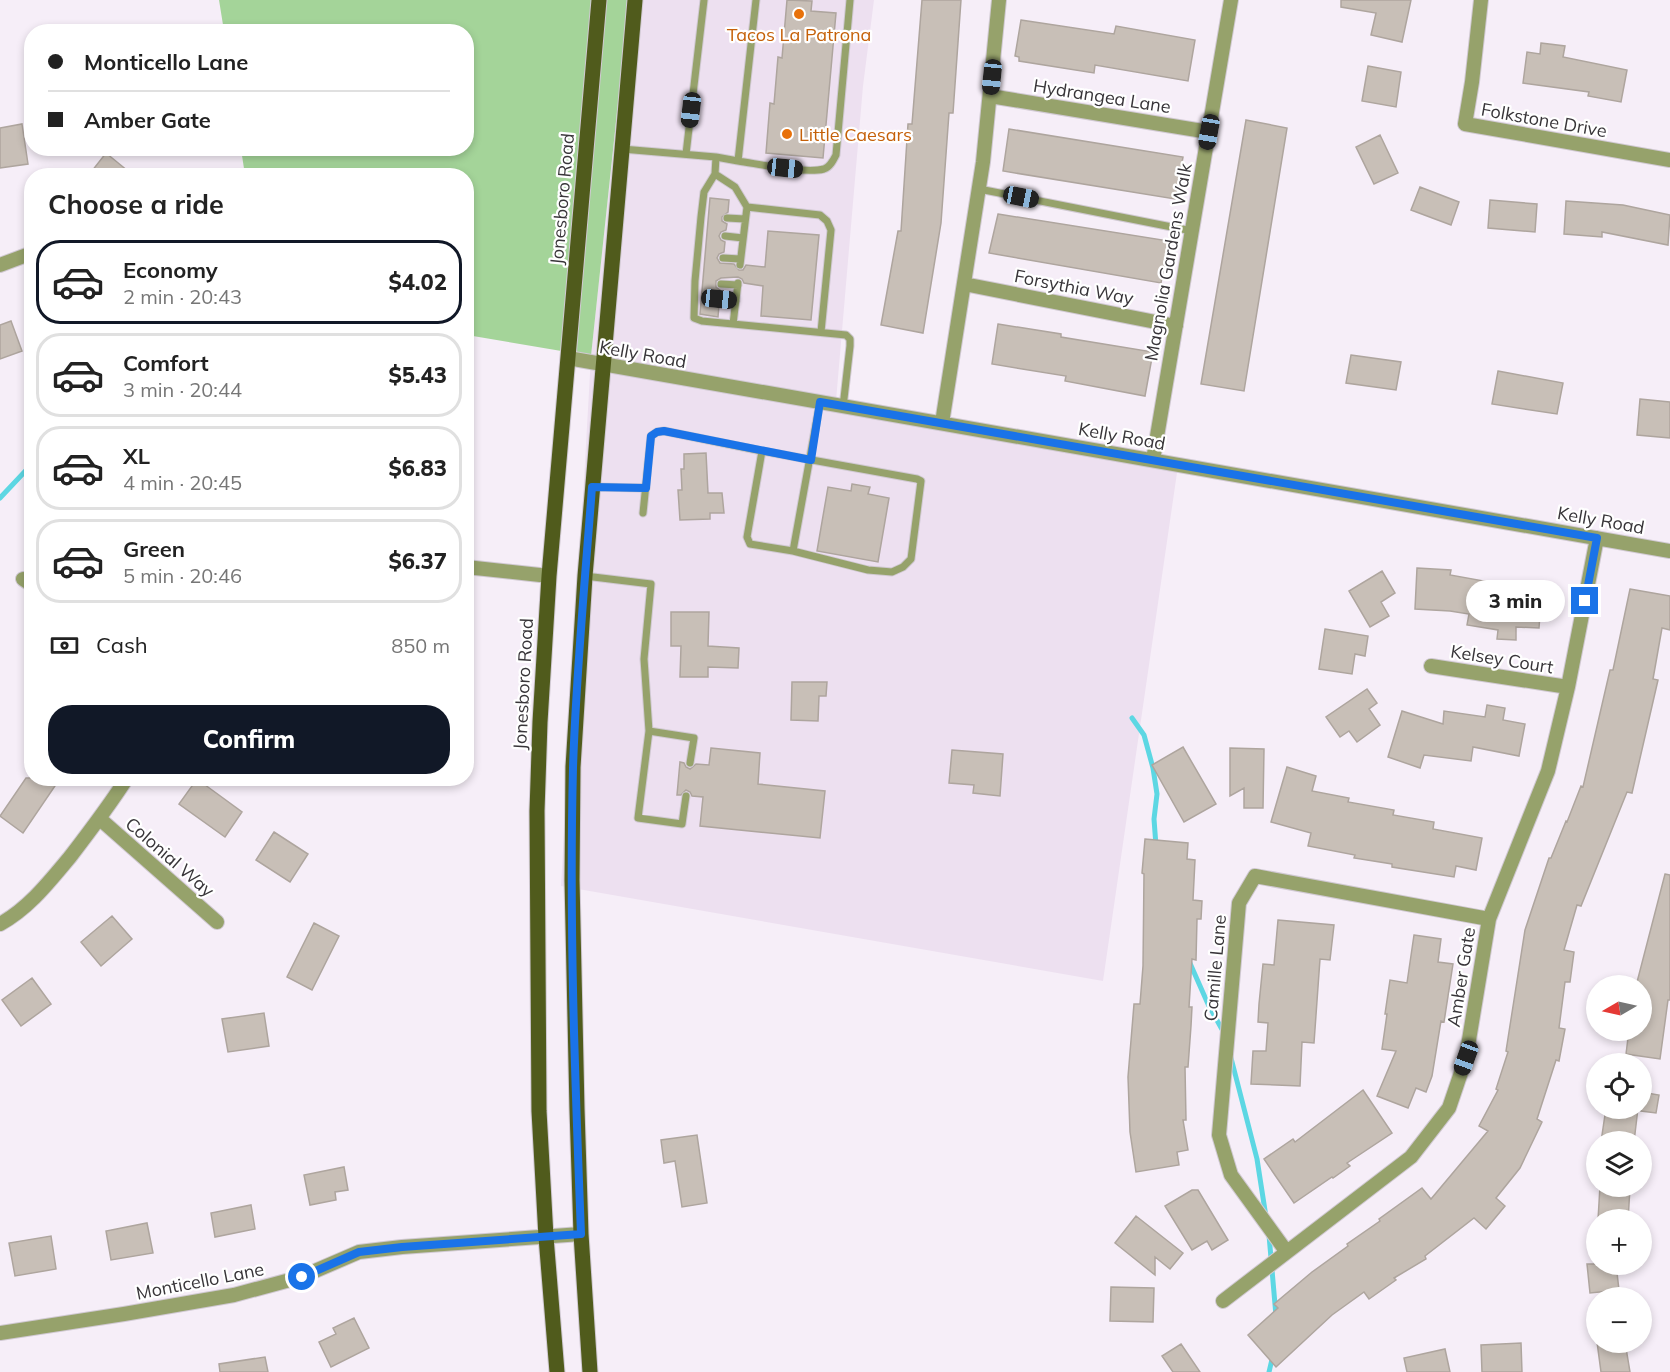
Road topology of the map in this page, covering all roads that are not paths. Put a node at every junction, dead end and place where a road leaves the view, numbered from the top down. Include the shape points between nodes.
1 (599, 0) edge
2 (635, 0) edge
3 (704, 0) edge
4 (756, 0) edge
5 (850, 0) edge
6 (999, 0) edge
7 (1231, 0) edge
8 (1481, 0) edge
9 (990, 96) junction
10 (1209, 132) junction
11 (622, 149) junction
12 (686, 154) junction
13 (717, 157) junction
14 (1670, 160) edge
15 (738, 161) junction
16 (715, 174) junction
17 (979, 189) junction
18 (747, 207) junction
19 (727, 218) dead end
20 (745, 219) junction
21 (1192, 231) junction
22 (725, 236) dead end
23 (743, 238) junction
24 (24, 256) edge
25 (723, 258) dead end
26 (0, 264) edge
27 (721, 284) dead end
28 (964, 284) junction
29 (719, 299) dead end
30 (736, 301) junction
31 (733, 324) junction
32 (1176, 326) junction
33 (821, 332) junction
34 (568, 358) junction
35 (603, 365) junction
36 (820, 402) junction
37 (843, 406) junction
38 (942, 423) junction
39 (762, 451) junction
40 (811, 460) junction
41 (1153, 460) junction
42 (592, 487) junction
43 (646, 488) junction
44 (643, 513) dead end
45 (1597, 538) junction
46 (793, 551) junction
47 (1670, 551) edge
48 (474, 568) edge
49 (549, 576) junction
50 (585, 576) junction
51 (1431, 666) dead end
52 (1568, 687) junction
53 (649, 731) junction
54 (690, 763) dead end
55 (122, 786) edge
56 (686, 796) dead end
57 (100, 819) junction
58 (1489, 919) junction
59 (217, 922) dead end
60 (0, 924) edge
61 (581, 1234) junction
62 (546, 1237) junction
63 (1286, 1251) junction
64 (1223, 1301) dead end
65 (0, 1333) edge
66 (557, 1372) edge
67 (590, 1372) edge

1 - 34 main road, Jonesboro Road
2 - 11 main road
3 - 12 lane
4 - 15 lane
5 - 15 lane via 836,155 831,165 806,170
6 - 9 street
7 - 10 street, Magnolia Gardens Walk
8 - 14 street, Folkstone Drive via 1465,124
9 - 10 street, Hydrangea Lane
9 - 17 street
10 - 21 street, Magnolia Gardens Walk
11 - 12 lane
11 - 35 main road
12 - 13 lane
13 - 15 lane
13 - 16 lane
16 - 18 lane via 735,187
16 - 31 lane via 704,192 694,318
17 - 21 lane
17 - 28 street
18 - 20 lane
18 - 33 lane via 820,215 827,221 831,230
19 - 20 lane
20 - 23 lane
21 - 32 street, Magnolia Gardens Walk
22 - 23 lane
23 - 25 lane via 740,262
24 - 26 street
27 - 30 lane via 738,284
28 - 32 street, Forsythia Way
28 - 38 street
29 - 30 lane
30 - 31 lane
31 - 33 lane
32 - 41 street, Magnolia Gardens Walk
33 - 37 lane via 850,339
34 - 35 street, Kelly Road
34 - 49 main road, Jonesboro Road
35 - 36 street, Kelly Road
35 - 42 main road
36 - 37 street, Kelly Road
36 - 40 lane
37 - 38 street, Kelly Road
38 - 41 street, Kelly Road
39 - 40 lane
39 - 43 lane via 657,432 651,436
39 - 46 lane via 747,537 750,544
40 - 46 lane
40 - 46 lane via 921,481 911,559 892,572 868,570
41 - 45 street, Kelly Road
42 - 43 lane
42 - 50 main road
43 - 44 lane
45 - 47 street, Kelly Road
45 - 52 street, Amber Gate
48 - 49 street
49 - 62 main road, Jonesboro Road via 537,810 538,1034
50 - 53 lane via 651,584 644,659
50 - 61 main road via 573,767 572,868
51 - 52 street, Kelsey Court
52 - 58 street, Amber Gate via 1548,771
53 - 54 lane via 694,738
53 - 56 lane via 638,818 682,824
55 - 57 street
57 - 59 street, Colonial Way
57 - 60 street via 44,889
58 - 63 street, Amber Gate via 1466,1058 1449,1108 1411,1156
58 - 63 street, Camille Lane via 1255,876 1239,903 1219,1135 1231,1175
61 - 62 street, Monticello Lane
61 - 67 main road
62 - 65 street, Monticello Lane via 359,1252 302,1277 234,1295
62 - 66 main road, Jonesboro Road
63 - 64 street, Amber Gate

